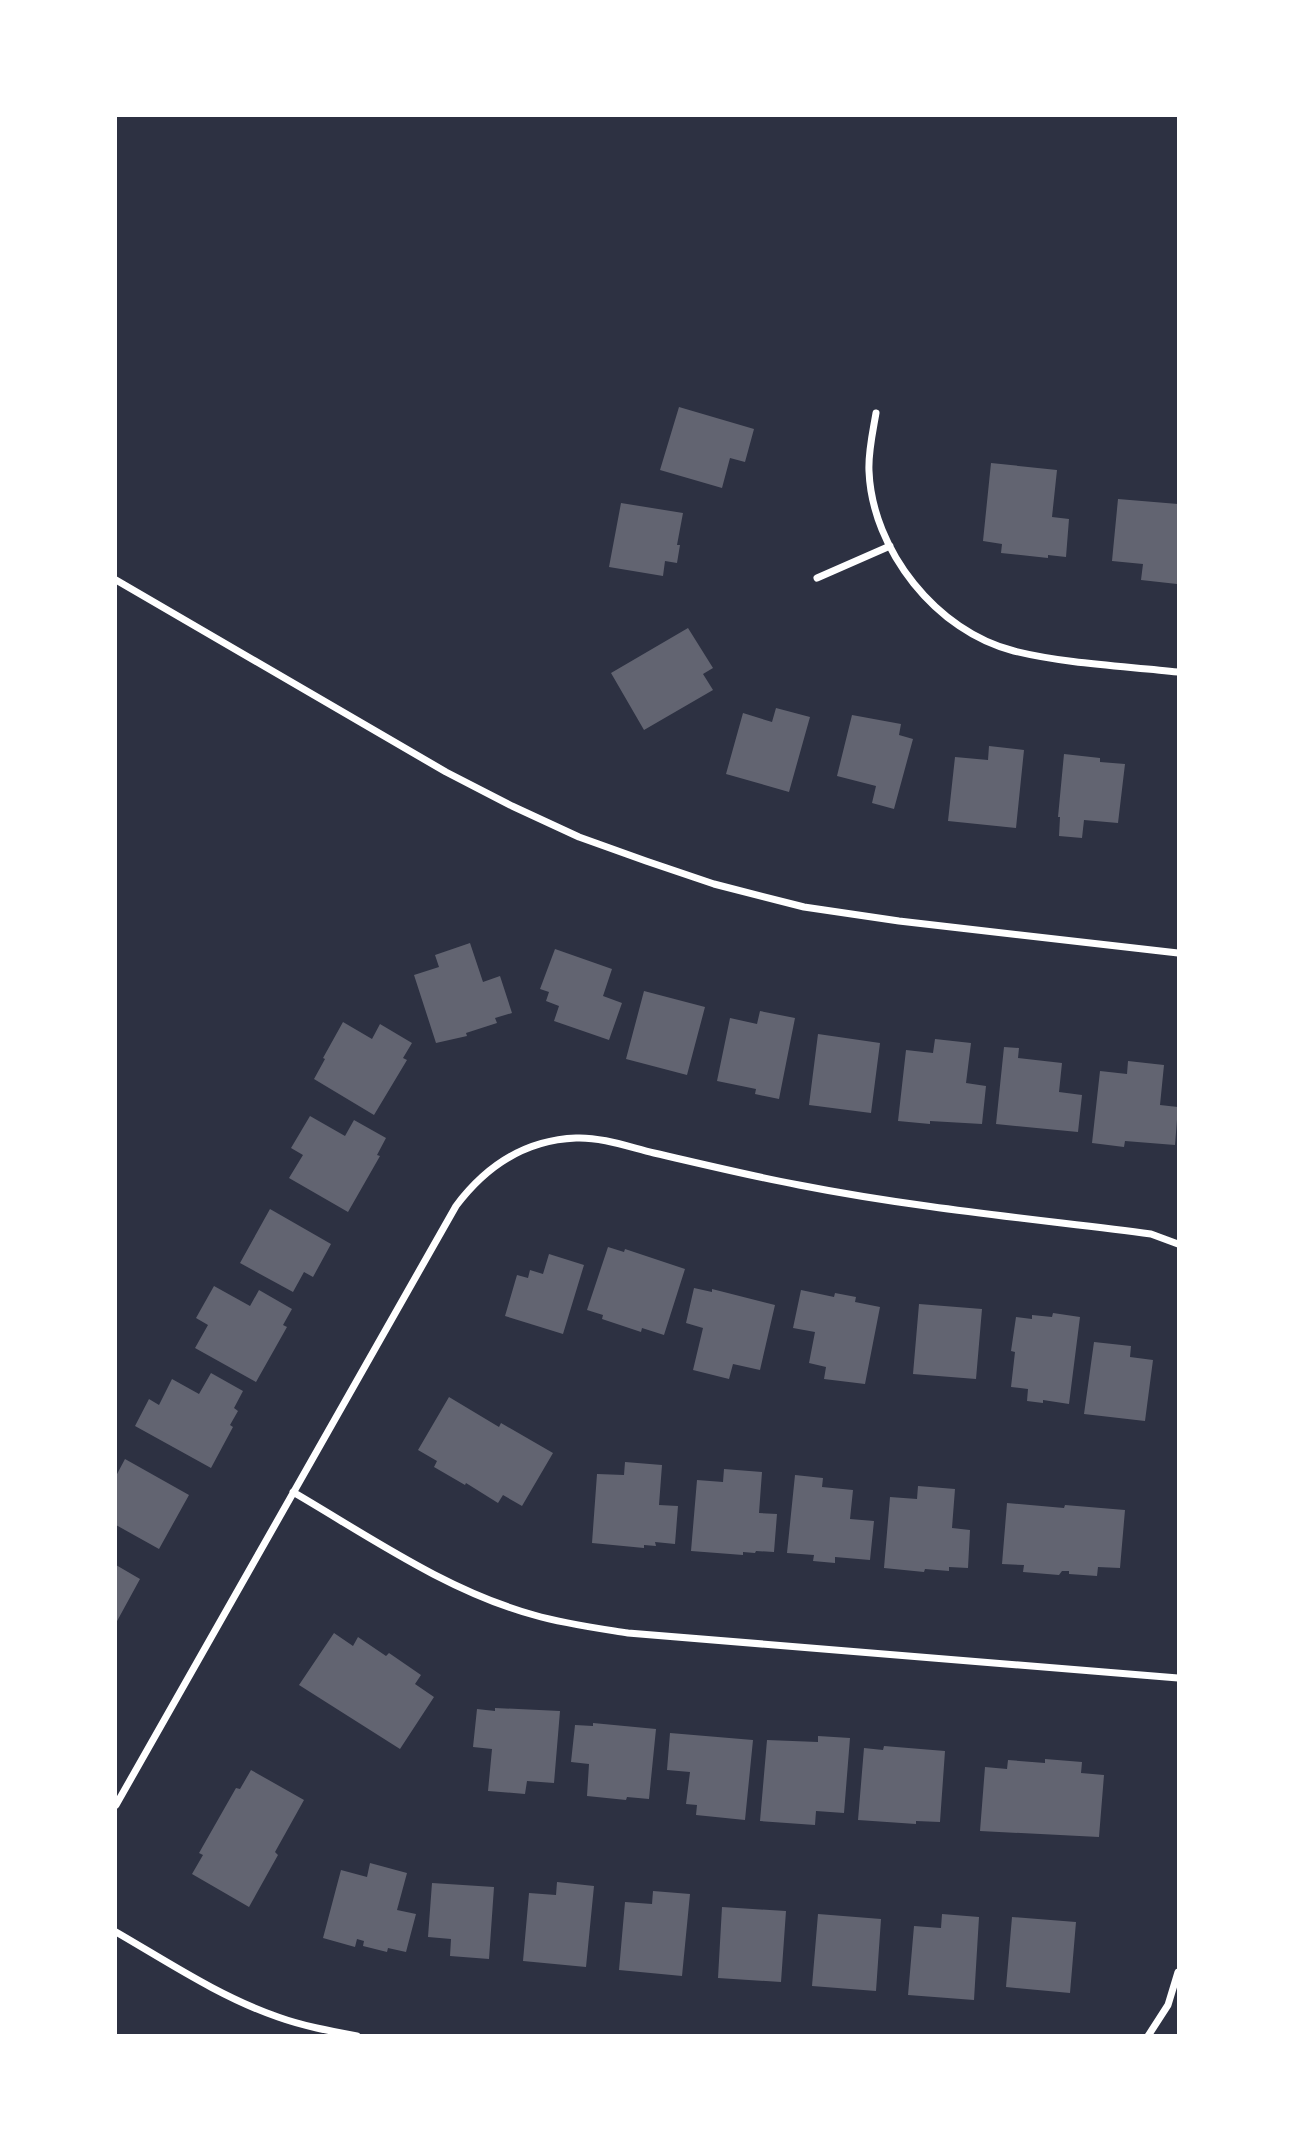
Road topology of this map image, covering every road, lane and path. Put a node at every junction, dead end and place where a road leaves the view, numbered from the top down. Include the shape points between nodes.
1 (876, 412) dead end
2 (890, 546) junction
3 (817, 578) dead end
4 (116, 580) edge
5 (1178, 672) edge
6 (1178, 953) edge
7 (1178, 1244) edge
8 (293, 1492) junction
9 (1178, 1678) edge
10 (116, 1805) edge
11 (116, 1932) edge
12 (1178, 1972) edge
13 (356, 2035) edge
14 (1148, 2035) edge

1 - 2 street via 869,470 873,500
2 - 3 street
2 - 5 street via 934,604 985,641 1056,659
4 - 6 street via 446,772 579,836 646,861 804,907
7 - 8 street via 1152,1234 832,1191 604,1140 578,1138 527,1148 487,1171 456,1206
8 - 9 street via 438,1576 511,1608 577,1626
8 - 10 street
11 - 13 street via 247,2004 325,2031
12 - 14 street via 1168,2005

